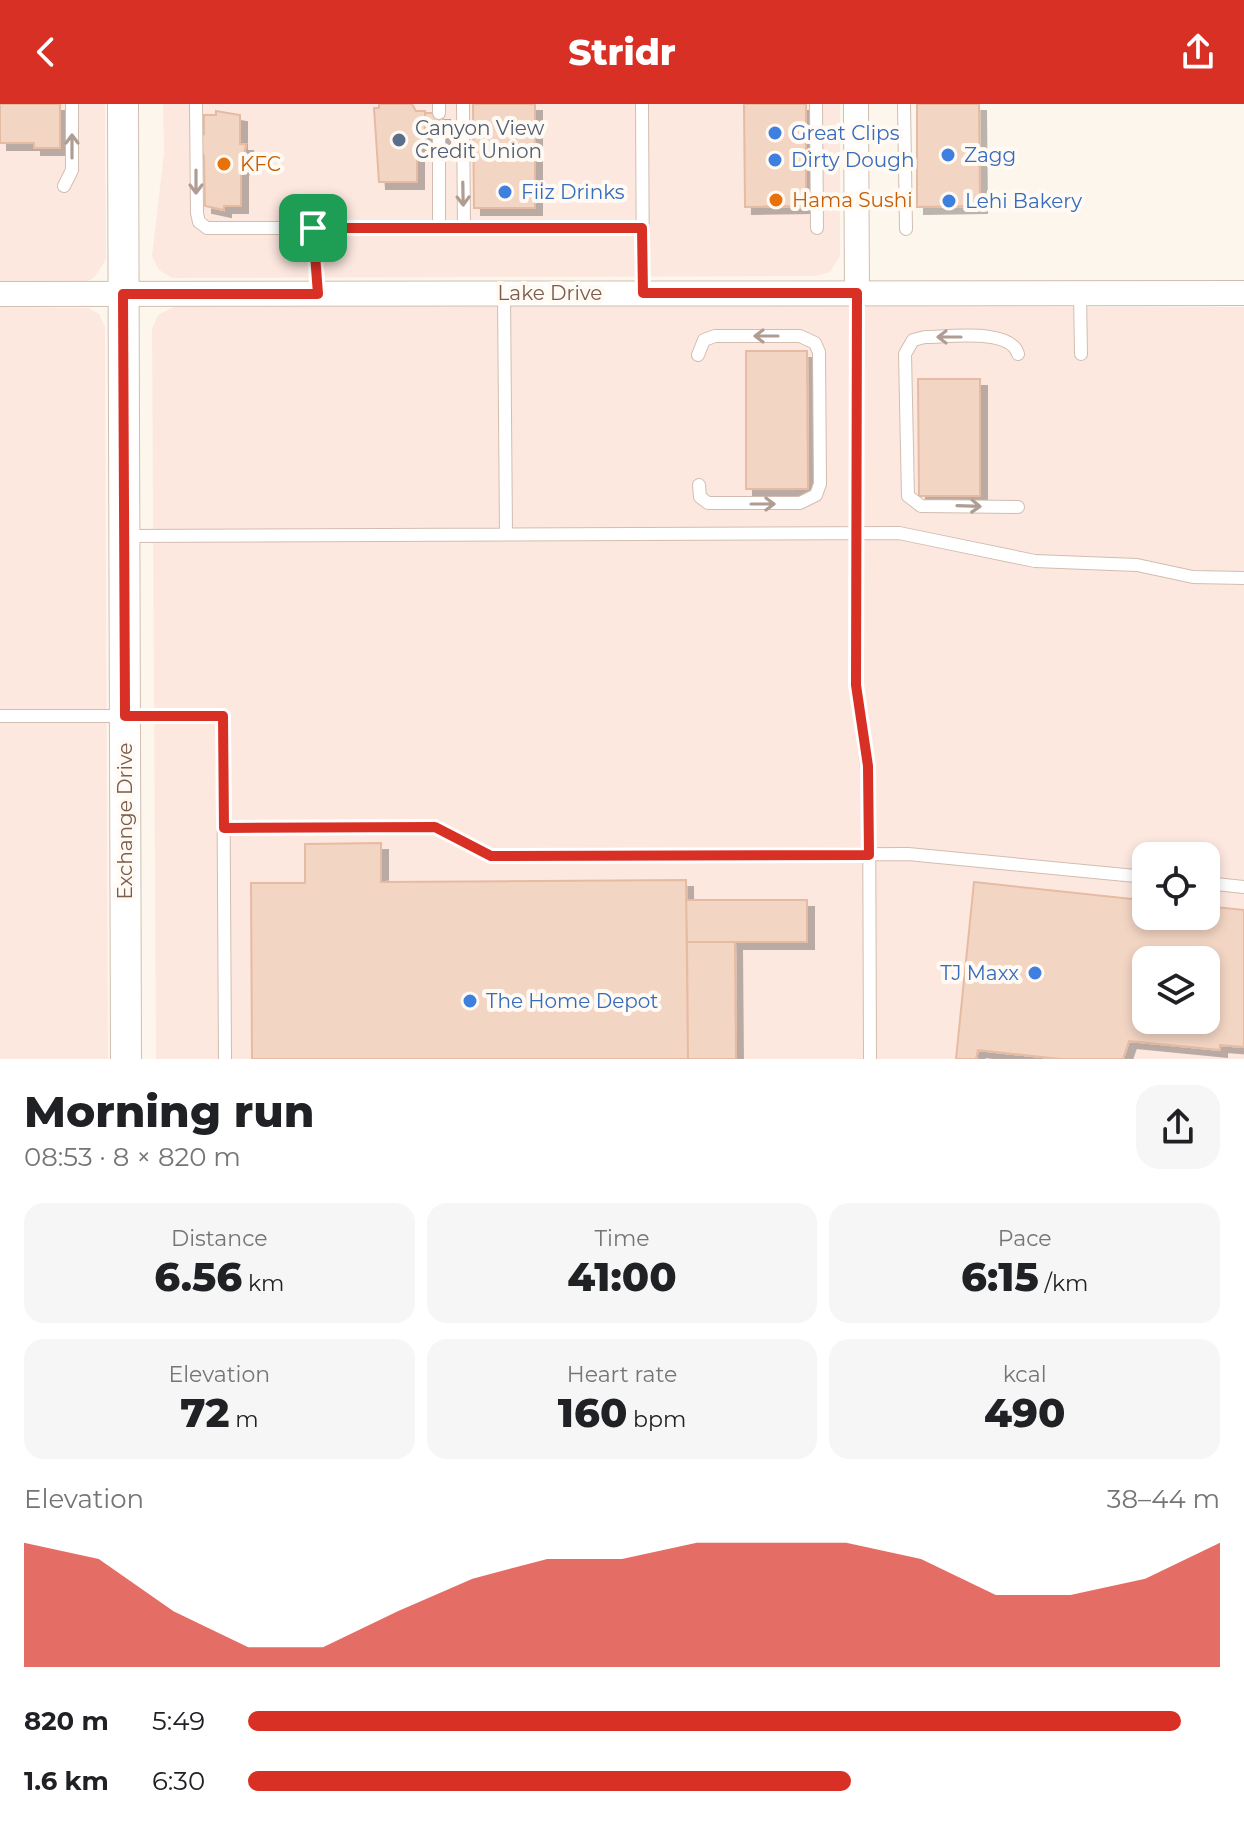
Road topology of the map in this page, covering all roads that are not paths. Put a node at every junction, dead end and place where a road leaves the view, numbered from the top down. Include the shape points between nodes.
1 (72, 104) edge
2 (123, 104) edge
3 (196, 104) edge
4 (463, 104) edge
5 (642, 104) edge
6 (816, 104) edge
7 (856, 104) edge
8 (904, 104) edge
9 (439, 137) dead end
10 (64, 186) dead end
11 (313, 228) junction
12 (439, 228) junction
13 (464, 228) junction
14 (642, 228) junction
15 (817, 228) dead end
16 (906, 229) dead end
17 (643, 293) junction
18 (857, 293) junction
19 (1080, 293) junction
20 (1244, 293) edge
21 (0, 294) edge
22 (123, 294) junction
23 (318, 294) junction
24 (504, 294) junction
25 (1018, 354) dead end
26 (1081, 354) dead end
27 (698, 355) dead end
28 (699, 485) dead end
29 (1018, 507) dead end
30 (856, 532) junction
31 (506, 534) junction
32 (124, 536) junction
33 (1244, 578) edge
34 (0, 716) edge
35 (125, 716) junction
36 (224, 828) junction
37 (869, 855) junction
38 (1132, 876) edge
39 (1220, 884) edge
40 (1244, 887) edge
41 (126, 1059) edge
42 (225, 1059) edge
43 (870, 1059) edge

10 -> 1 lane via 72,170
2 - 22 street, Exchange Drive
3 -> 11 lane via 199,222 211,229
4 -> 13 lane
5 - 14 lane
6 - 15 lane
7 - 18 street
8 - 16 lane
9 - 12 lane
11 - 12 lane
11 - 23 lane
12 - 13 lane
13 - 14 lane
14 - 17 lane
17 - 18 street, Lake Drive
17 - 24 street, Lake Drive
18 - 19 street, Lake Drive
18 - 30 lane
19 - 20 street, Lake Drive
19 - 26 lane
21 - 22 street, Lake Drive
22 - 23 street, Lake Drive
22 - 32 street, Exchange Drive
23 - 24 street, Lake Drive
24 - 31 lane
25 -> 29 lane via 1011,342 998,337 913,340 905,354 905,491 916,504
28 -> 27 lane via 700,497 708,503 800,503 816,495 819,352 812,339 800,336 715,336 704,340
30 - 31 lane
30 - 33 lane via 910,534 1035,561
30 - 37 lane via 856,685 868,766
31 - 32 lane
32 - 35 street, Exchange Drive
34 - 35 lane
35 - 36 lane via 223,716
35 - 41 street, Exchange Drive
36 - 37 lane via 435,827 491,856
36 - 42 lane
37 - 38 lane via 951,857
37 - 43 lane
39 - 40 lane

